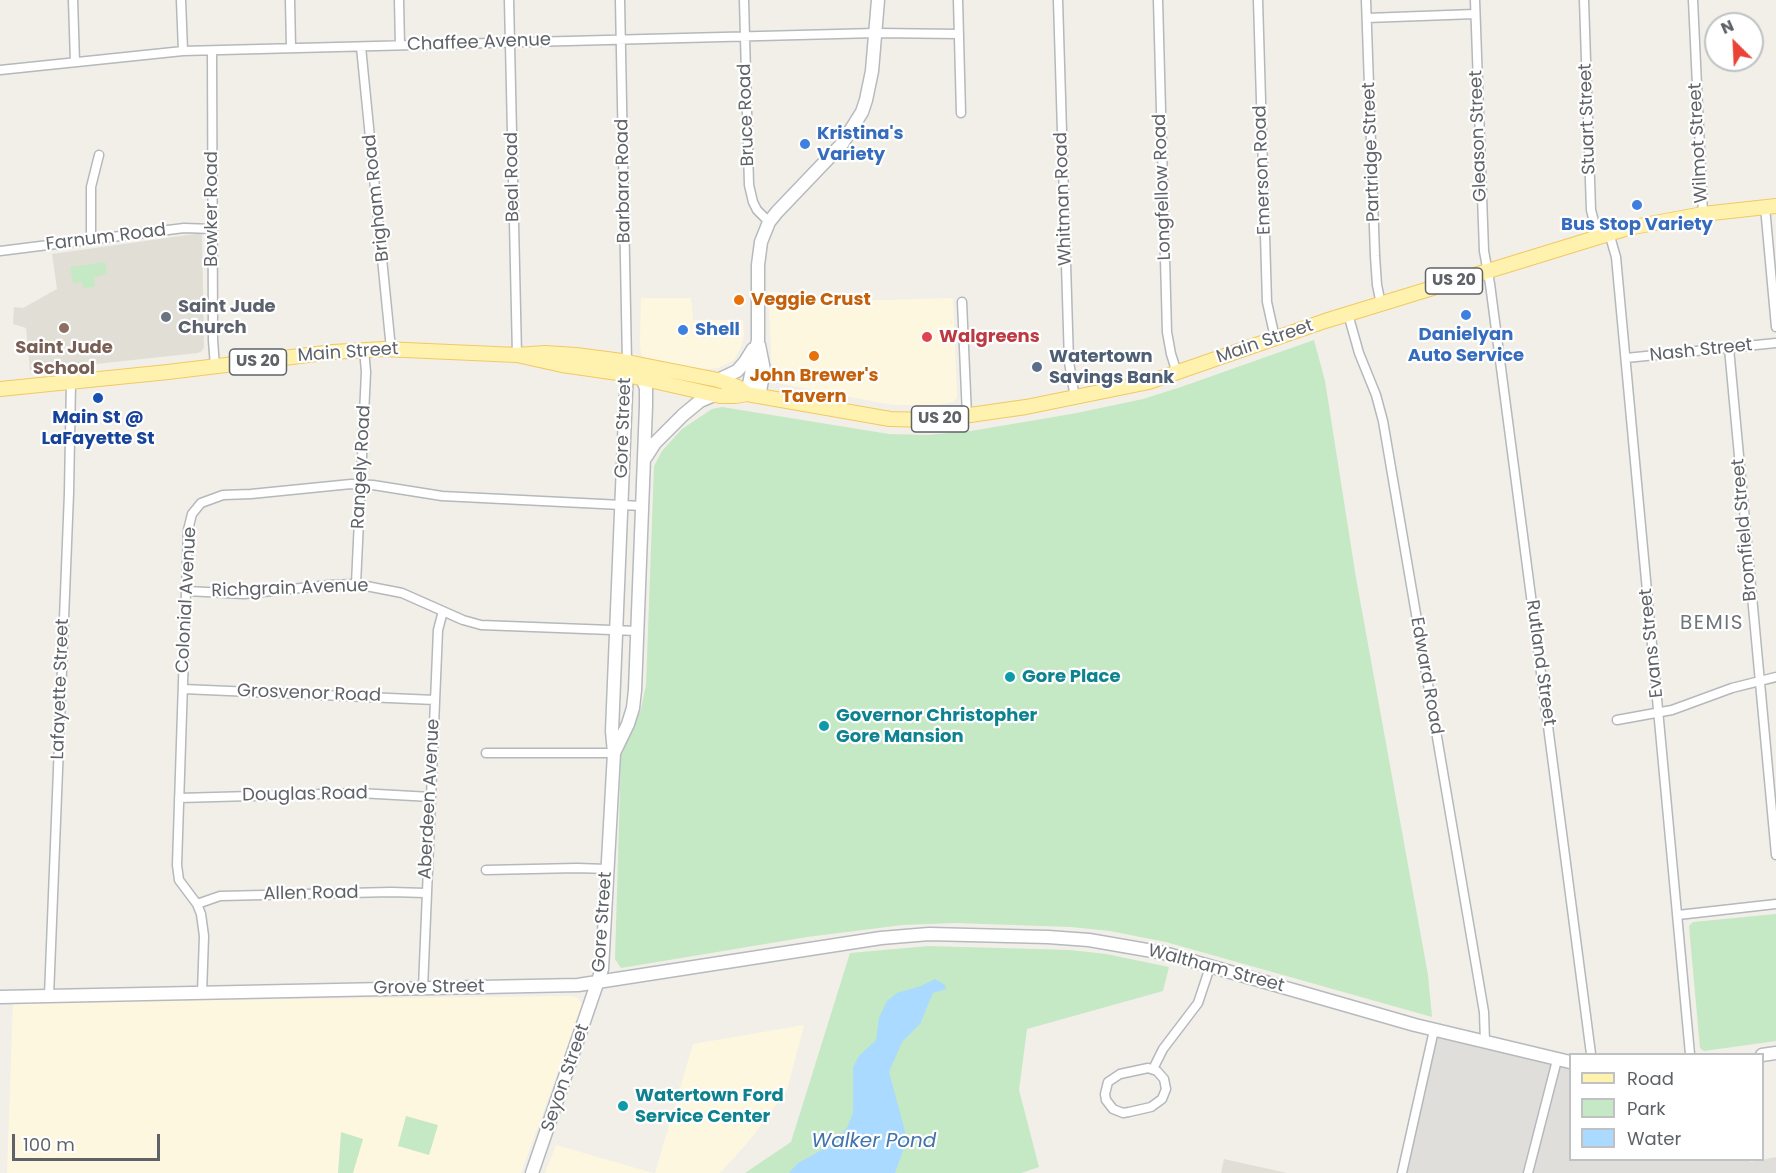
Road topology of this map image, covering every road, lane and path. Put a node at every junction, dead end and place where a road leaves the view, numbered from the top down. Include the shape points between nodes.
1 (73, 0) edge
2 (182, 0) edge
3 (290, 0) edge
4 (399, 0) edge
5 (509, 0) edge
6 (620, 0) edge
7 (744, 0) edge
8 (878, 0) edge
9 (958, 0) edge
10 (1058, 0) edge
11 (1158, 0) edge
12 (1258, 0) edge
13 (1366, 0) edge
14 (1474, 0) edge
15 (1584, 0) edge
16 (1693, 0) edge
17 (1475, 14) junction
18 (1367, 18) junction
19 (876, 33) junction
20 (959, 34) junction
21 (745, 36) junction
22 (621, 39) junction
23 (510, 42) junction
24 (400, 45) junction
25 (291, 47) junction
26 (361, 47) junction
27 (183, 51) junction
28 (212, 51) junction
29 (75, 62) junction
30 (0, 70) edge
31 (961, 113) dead end
32 (99, 155) dead end
33 (1771, 206) edge
34 (1702, 214) junction
35 (769, 222) junction
36 (213, 229) junction
37 (1604, 235) junction
38 (91, 240) junction
39 (0, 251) edge
40 (1489, 271) junction
41 (962, 302) dead end
42 (1381, 304) junction
43 (1348, 314) junction
44 (1776, 327) edge
45 (1275, 338) junction
46 (758, 340) junction
47 (1776, 343) edge
48 (1729, 348) junction
49 (391, 349) junction
50 (364, 350) junction
51 (517, 355) junction
52 (1626, 358) junction
53 (215, 367) junction
54 (627, 368) junction
55 (1177, 373) junction
56 (644, 378) junction
57 (718, 381) junction
58 (71, 382) junction
59 (0, 389) edge
60 (714, 395) junction
61 (753, 395) junction
62 (1075, 398) junction
63 (967, 416) junction
64 (644, 461) junction
65 (361, 484) junction
66 (621, 505) junction
67 (642, 506) junction
68 (356, 584) junction
69 (187, 591) junction
70 (443, 611) junction
71 (616, 630) junction
72 (637, 631) junction
73 (1776, 677) edge
74 (1759, 680) junction
75 (183, 689) junction
76 (435, 700) junction
77 (1659, 713) junction
78 (1617, 720) dead end
79 (486, 753) dead end
80 (614, 753) junction
81 (431, 797) junction
82 (179, 798) junction
83 (1776, 855) edge
84 (607, 869) junction
85 (486, 870) dead end
86 (426, 893) junction
87 (197, 904) junction
88 (1776, 904) edge
89 (1678, 915) junction
90 (854, 941) joint
91 (1210, 966) junction
92 (598, 983) junction
93 (423, 988) junction
94 (202, 993) junction
95 (50, 996) junction
96 (0, 997) edge
97 (1434, 1030) junction
98 (1485, 1042) junction
99 (1591, 1053) edge
100 (1690, 1053) edge
101 (1557, 1060) junction
102 (1569, 1062) edge
103 (1153, 1069) junction
104 (532, 1173) edge
105 (1402, 1173) edge
106 (1528, 1173) edge

1 - 29 street
2 - 27 street
3 - 25 street
4 - 24 street
5 - 23 street, Beal Road
6 - 22 street, Barbara Road
7 - 21 street, Bruce Road
8 - 19 street
9 - 20 street
10 - 62 street, Whitman Road via 1069,362
11 - 55 street, Longfellow Road via 1167,332
12 - 45 street, Emerson Road via 1267,302
13 - 18 street, Partridge Street
14 - 17 street, Gleason Street
15 - 37 street, Stuart Street via 1591,210
16 - 34 street, Wilmot Street
17 - 18 street
17 - 40 street, Gleason Street via 1483,239
18 - 42 street, Partridge Street via 1375,256
19 - 20 street, Chaffee Avenue
19 - 21 street, Chaffee Avenue
19 - 35 street via 866,100 856,123 835,152
20 - 31 street
21 - 22 street, Chaffee Avenue
21 - 35 street, Bruce Road via 750,193 757,210
22 - 23 street, Chaffee Avenue
22 - 54 street, Barbara Road
23 - 24 street, Chaffee Avenue
23 - 51 street, Beal Road
24 - 26 street, Chaffee Avenue
25 - 26 street, Chaffee Avenue
25 - 28 street, Chaffee Avenue
26 - 49 street, Brigham Road
27 - 28 street, Chaffee Avenue
27 - 29 street, Chaffee Avenue
28 - 36 street, Bowker Road
29 - 30 street, Chaffee Avenue
32 - 38 street via 91,187
33 - 34 main road, Main Street / US 20
33 - 44 street
34 - 37 main road, Main Street / US 20
35 - 46 street via 758,253
36 - 38 street, Farnum Road via 184,228
36 - 53 street, Bowker Road
37 - 40 main road, Main Street / US 20
37 - 52 street, Evans Street via 1616,257
38 - 39 street, Farnum Road
40 - 42 main road, Main Street / US 20
40 - 99 street, Rutland Street
41 - 63 street
42 - 43 main road, Main Street / US 20
43 - 45 main road, Main Street / US 20
43 - 98 street, Edward Road via 1383,421 1484,1012
45 - 55 main road, Main Street / US 20
46 - 57 street via 740,368
46 - 61 street
47 - 48 street, Nash Street
48 - 52 street, Nash Street
48 - 74 street, Bromfield Street
49 - 50 main road, Main Street / US 20
49 - 51 main road, Main Street / US 20
50 - 53 main road, Main Street / US 20
50 - 65 street, Rangely Road
51 - 54 main road, Main Street / US 20 via 562,365
52 - 77 street, Evans Street
53 - 58 main road, Main Street / US 20
54 - 56 main road, Main Street / US 20
54 - 57 main road, Main Street / US 20
54 - 66 street, Gore Street
55 - 62 main road, Main Street / US 20
56 - 60 main road, Main Street / US 20
56 - 64 street, Gore Street
57 - 61 main road, Main Street / US 20
58 - 59 main road, Main Street / US 20
58 - 95 street, Lafayette Street
60 - 61 main road, Main Street / US 20
60 - 64 street via 697,404 663,435
61 - 63 main road, Main Street / US 20 via 890,419
62 - 63 main road, Main Street / US 20
64 - 67 street, Gore Street
65 - 66 street, Colonial Avenue via 430,495
65 - 68 street, Rangely Road
65 - 69 street, Colonial Avenue via 223,495 201,503 192,514 188,530
66 - 67 street, Colonial Avenue
66 - 71 street, Gore Street
67 - 72 street, Gore Street
68 - 69 street, Richgrain Avenue via 244,594
68 - 70 street, Richgrain Avenue via 402,593
69 - 75 street, Colonial Avenue
70 - 71 street, Richgrain Avenue via 481,625
70 - 76 street, Aberdeen Avenue via 438,630
71 - 72 street, Richgrain Avenue
71 - 80 street, Gore Street
72 - 80 street, Gore Street via 633,708
73 - 74 street
74 - 77 street
74 - 83 street, Bromfield Street
75 - 76 street, Grosvenor Road
75 - 82 street, Colonial Avenue
76 - 81 street, Aberdeen Avenue
77 - 78 street
77 - 89 street, Evans Street
79 - 80 street
80 - 84 street, Gore Street
81 - 82 street, Douglas Road via 342,793
81 - 86 street, Aberdeen Avenue
82 - 87 street, Colonial Avenue via 177,872
84 - 85 street
84 - 92 street, Gore Street
86 - 87 street, Allen Road via 220,897
86 - 93 street, Aberdeen Avenue
87 - 94 street, Colonial Avenue via 203,926
88 - 89 street
89 - 100 street, Evans Street
90 - 91 street, Waltham Street via 929,934 1071,938 1146,949
90 - 92 street, Grove Street
91 - 97 street, Waltham Street
91 - 103 street via 1198,1003 1163,1049
92 - 93 street, Grove Street
92 - 104 street, Seyon Street
93 - 94 street, Grove Street
94 - 95 street, Grove Street
95 - 96 street, Grove Street
97 - 98 street, Waltham Street
97 - 105 street
98 - 101 street, Waltham Street
101 - 102 street, Waltham Street
101 - 106 street
103 - 103 street via 1111,1079 1105,1094 1109,1105 1123,1113 1157,1104 1165,1094 1166,1084

